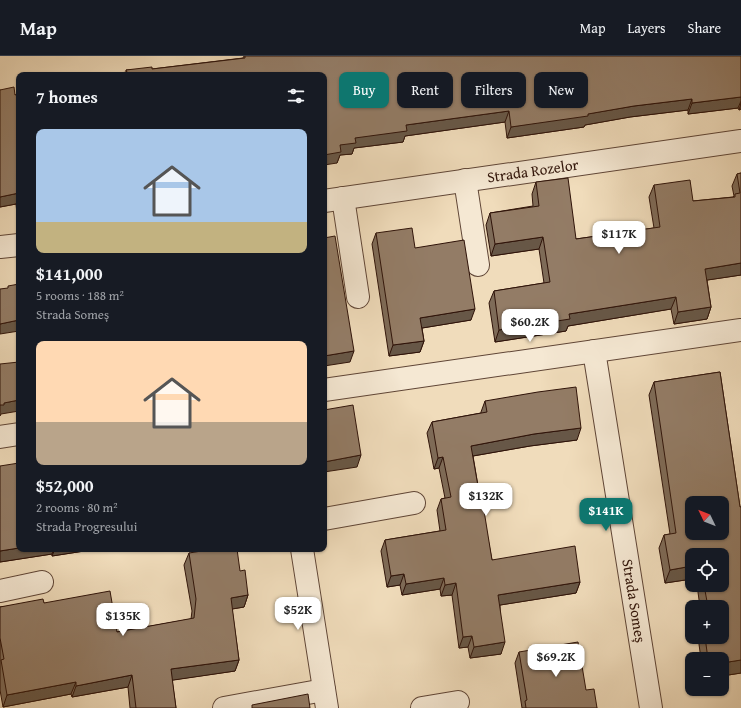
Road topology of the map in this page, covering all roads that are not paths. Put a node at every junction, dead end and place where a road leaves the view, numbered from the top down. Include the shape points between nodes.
1 (741, 141) edge
2 (465, 180) junction
3 (333, 200) edge
4 (16, 245) edge
5 (0, 247) edge
6 (478, 265) dead end
7 (358, 297) dead end
8 (741, 330) edge
9 (594, 351) junction
10 (327, 390) edge
11 (16, 434) edge
12 (0, 437) edge
13 (414, 503) dead end
14 (327, 518) edge
15 (302, 552) edge
16 (42, 582) dead end
17 (0, 591) edge
18 (326, 699) edge
19 (458, 702) dead end
20 (224, 708) edge
21 (422, 708) edge
22 (651, 708) edge

1 - 2 street, Strada Rozelor
2 - 3 street, Strada Rozelor
2 - 6 street
3 - 7 street
4 - 5 street
8 - 9 street
9 - 10 street
9 - 22 street, Strada Someș
11 - 12 street
13 - 14 street
15 - 18 street
16 - 17 street
18 - 20 street
19 - 21 street

